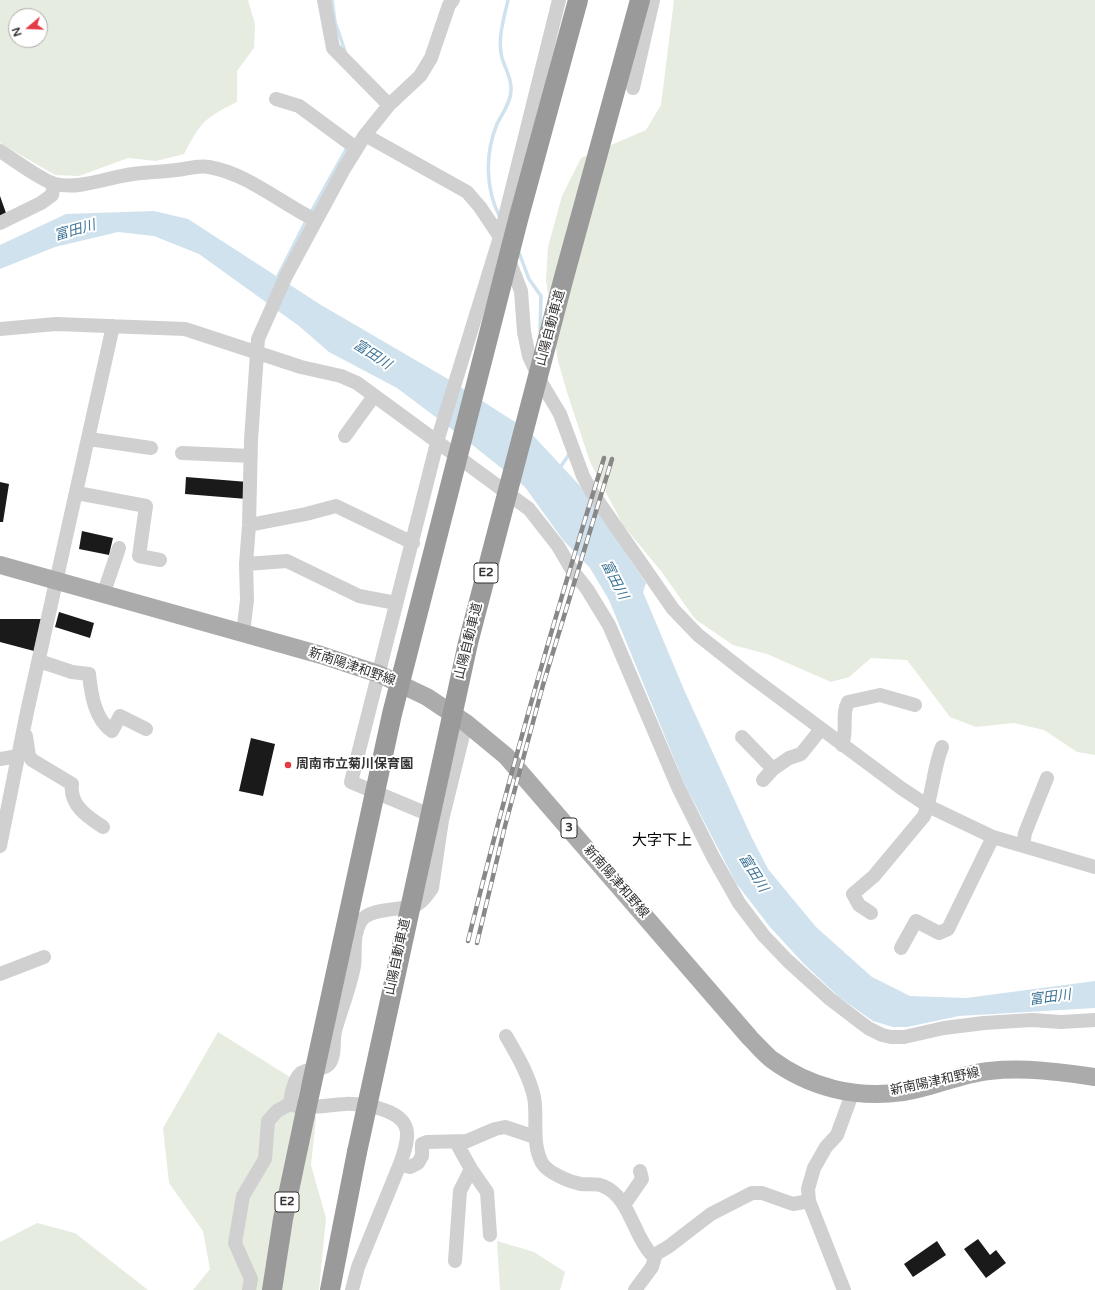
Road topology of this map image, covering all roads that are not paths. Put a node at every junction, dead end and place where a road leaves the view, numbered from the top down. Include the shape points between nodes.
1 (324, 0) edge
2 (559, 0) edge
3 (578, 0) edge
4 (640, 0) edge
5 (653, 0) edge
6 (448, 2) edge
7 (633, 88) dead end
8 (276, 99) dead end
9 (389, 106) junction
10 (365, 135) junction
11 (356, 148) junction
12 (0, 151) edge
13 (54, 184) junction
14 (315, 220) junction
15 (0, 223) edge
16 (500, 237) junction
17 (113, 326) junction
18 (0, 329) edge
19 (256, 352) junction
20 (374, 396) junction
21 (345, 436) dead end
22 (89, 438) junction
23 (438, 439) junction
24 (151, 448) dead end
25 (182, 453) dead end
26 (251, 456) junction
27 (77, 493) junction
28 (249, 525) junction
29 (413, 543) junction
30 (119, 548) dead end
31 (160, 560) dead end
32 (246, 564) junction
33 (0, 565) edge
34 (57, 582) junction
35 (103, 595) junction
36 (396, 603) junction
37 (243, 633) junction
38 (39, 662) junction
39 (379, 674) junction
40 (915, 704) dead end
41 (466, 723) junction
42 (821, 729) junction
43 (146, 730) dead end
44 (23, 733) junction
45 (742, 737) dead end
46 (842, 745) junction
47 (942, 747) dead end
48 (18, 756) junction
49 (0, 759) edge
50 (773, 769) junction
51 (1047, 778) dead end
52 (763, 780) dead end
53 (928, 806) junction
54 (442, 820) junction
55 (103, 827) dead end
56 (994, 837) junction
57 (0, 846) edge
58 (1023, 846) junction
59 (1094, 864) edge
60 (871, 913) dead end
61 (901, 948) dead end
62 (44, 957) dead end
63 (0, 974) edge
64 (1095, 1020) edge
65 (506, 1036) dead end
66 (1095, 1077) edge
67 (852, 1094) junction
68 (298, 1109) junction
69 (535, 1138) junction
70 (456, 1142) junction
71 (400, 1164) junction
72 (471, 1169) junction
73 (640, 1171) dead end
74 (809, 1201) junction
75 (624, 1205) junction
76 (490, 1235) dead end
77 (656, 1254) junction
78 (456, 1261) dead end
79 (249, 1290) edge
80 (272, 1290) edge
81 (330, 1290) edge
82 (352, 1290) edge
83 (635, 1290) edge
84 (844, 1290) edge

1 - 9 street via 333,48
2 - 16 street
3 - 68 highway, E2, bridge via 518,220 392,714
4 - 81 highway, 山陽自動車道 / E2, bridge via 468,643 357,1152
5 - 7 street
6 - 9 street via 427,64 420,76
8 - 11 street via 299,106
9 - 10 street
10 - 11 street
10 - 16 street via 467,192
11 - 14 street
12 - 13 street
13 - 14 street via 71,185 133,174 195,166 209,167 243,179
13 - 15 street via 52,195 41,203
14 - 19 street via 268,314 258,339
16 - 23 street
16 - 42 street via 521,291 524,332 529,356 560,414 591,491 673,609 698,635
17 - 18 street via 56,324
17 - 19 street via 185,329
17 - 22 street
19 - 20 street via 301,367 341,376 357,383
19 - 26 street
20 - 21 street
20 - 23 street
22 - 24 street
22 - 27 street
23 - 29 street
23 - 64 street via 529,509 558,546 609,625 678,787 739,903 764,936 830,999 868,1028 882,1035 891,1036 904,1037 984,1023
25 - 26 street
26 - 28 street
27 - 31 street via 146,506 139,556
27 - 34 street
28 - 29 street via 336,506
28 - 32 street
29 - 36 street
30 - 35 street
32 - 36 street via 287,561 359,596
32 - 37 street via 247,600
33 - 34 main road, 新南陽津和野線 / 3
34 - 35 main road, 新南陽津和野線 / 3
34 - 38 street
35 - 37 main road, 新南陽津和野線 / 3
36 - 39 street
37 - 39 main road, 新南陽津和野線 / 3
38 - 43 street via 72,672 89,674 96,710 105,727 112,731 120,716
38 - 44 street
39 - 41 main road, 新南陽津和野線 / 3 via 427,697
39 - 54 street via 351,782
40 - 46 street via 880,694 848,702 844,708
41 - 54 street
41 - 67 main road, 新南陽津和野線 / 3 via 506,756 771,1059 803,1079
42 - 46 street
42 - 50 street via 801,754 789,758
44 - 48 street
44 - 55 street via 32,760 72,784 71,793 81,812
45 - 50 street
46 - 53 street
47 - 53 street
48 - 49 street
48 - 57 street
50 - 52 street
51 - 58 street via 1025,833
53 - 56 street
53 - 60 street via 924,816 874,876 853,894 860,905
54 - 68 street via 432,888 426,897 417,904 367,915 361,921 355,935 354,964 335,1031 332,1059 326,1066 299,1075
56 - 58 street
56 - 61 street via 948,929 939,933 916,921
58 - 59 street
62 - 63 street
65 - 69 street via 524,1069 534,1096
66 - 67 main road, 新南陽津和野線 / 3 via 1022,1069 988,1071 904,1092
67 - 74 street via 837,1135 826,1147 814,1168 808,1189
68 - 71 street via 346,1104 364,1105 391,1112 403,1119 408,1131 407,1146
68 - 79 street via 277,1111 268,1121 265,1159 243,1196 235,1243 251,1279
68 - 80 highway, E2
69 - 70 street via 505,1127 467,1141
69 - 75 street via 542,1163 550,1171 577,1183 602,1186
70 - 71 street via 427,1142 422,1144 422,1156 418,1163 410,1167
70 - 72 street
71 - 82 street via 358,1267
72 - 76 street via 487,1192
72 - 78 street via 460,1191
73 - 75 street via 642,1179
74 - 77 street via 793,1204 762,1193 752,1193 711,1214
74 - 84 street
75 - 77 street via 644,1246 651,1254
77 - 83 street via 652,1267

